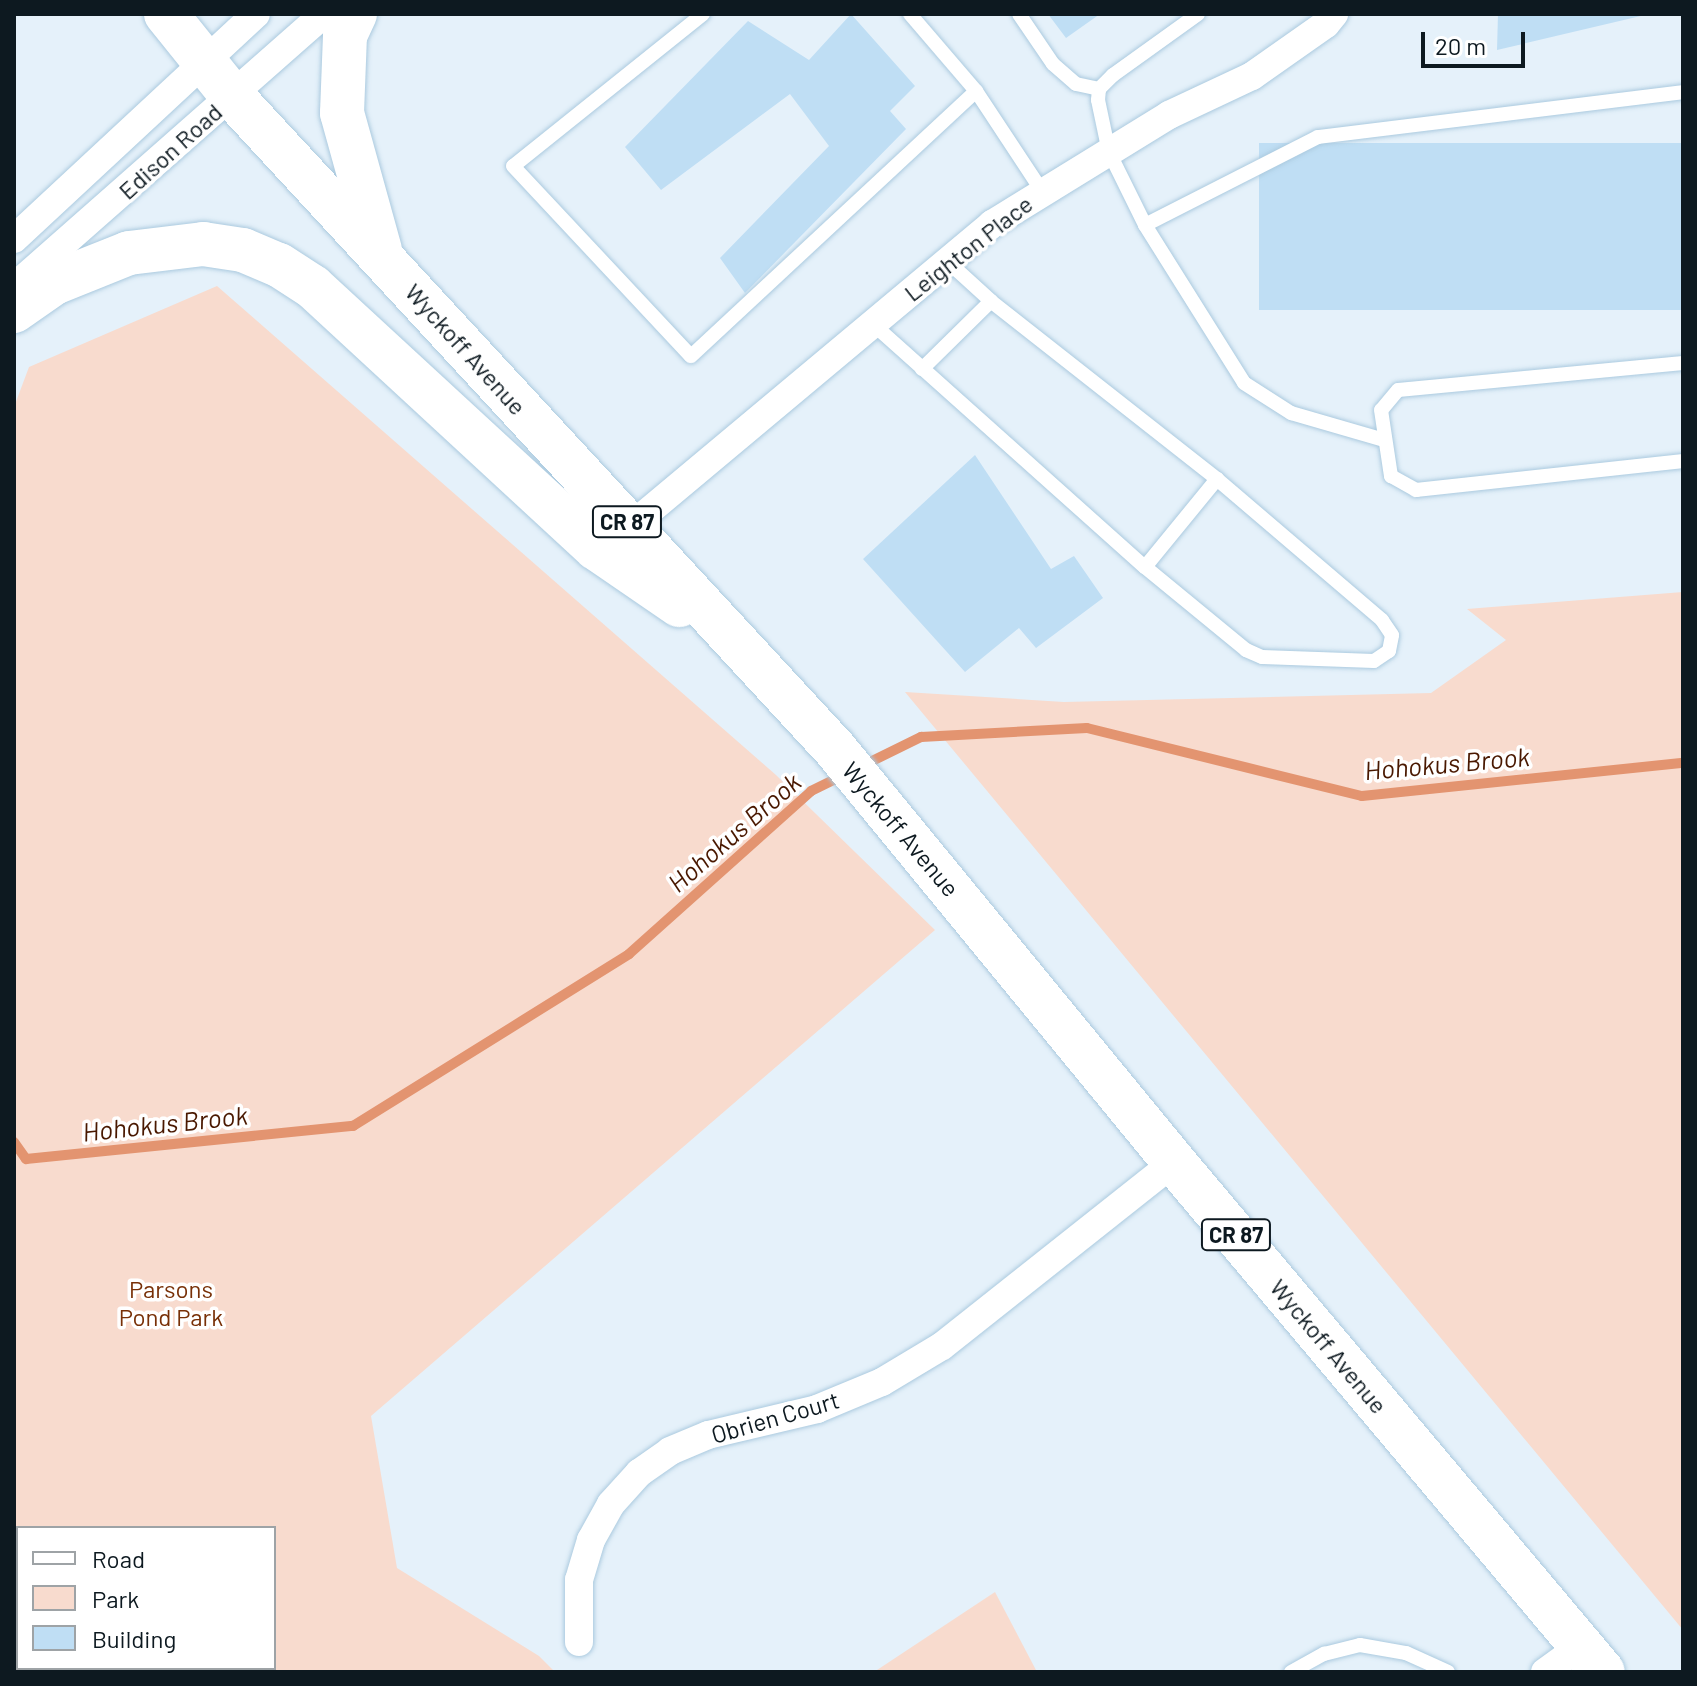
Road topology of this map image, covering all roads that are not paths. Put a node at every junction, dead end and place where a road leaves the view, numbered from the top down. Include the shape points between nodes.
1 (166, 14) edge
2 (256, 14) edge
3 (324, 14) edge
4 (355, 14) edge
5 (703, 14) edge
6 (910, 14) edge
7 (1019, 14) edge
8 (1198, 14) edge
9 (1334, 14) edge
10 (204, 60) junction
11 (1099, 89) junction
12 (976, 91) junction
13 (1683, 92) edge
14 (232, 96) junction
15 (1109, 152) junction
16 (1042, 191) junction
17 (1145, 225) junction
18 (14, 239) edge
19 (381, 256) junction
20 (947, 261) junction
21 (14, 287) edge
22 (991, 301) junction
23 (14, 311) edge
24 (874, 325) junction
25 (1683, 363) edge
26 (922, 369) junction
27 (1384, 440) junction
28 (1683, 461) edge
29 (1217, 479) junction
30 (631, 526) junction
31 (1145, 567) junction
32 (735, 642) junction
33 (1174, 1162) junction
34 (579, 1642) dead end
35 (1592, 1659) edge
36 (1291, 1672) edge
37 (1448, 1672) edge
38 (1545, 1672) edge

1 - 10 main road, Wyckoff Avenue / CR 87
2 - 10 street, Edison Road
3 - 14 street, Edison Road
4 - 19 main road via 345,35 342,113
5 - 12 lane via 513,166 691,356
6 - 12 lane
7 - 11 lane via 1053,64 1076,84
8 - 11 lane
9 - 15 street, Leighton Place via 1252,76 1169,115
10 - 14 main road, Wyckoff Avenue / CR 87
10 - 18 street, Edison Road
11 - 15 lane
12 - 16 lane
13 - 17 lane via 1318,137
14 - 19 main road, Wyckoff Avenue / CR 87
14 - 21 street, Edison Road
15 - 16 street, Leighton Place
15 - 17 lane
16 - 20 street, Leighton Place
17 - 27 lane via 1244,383 1291,413
19 - 30 main road, Wyckoff Avenue / CR 87
20 - 22 lane
20 - 24 street, Leighton Place
22 - 26 lane
22 - 29 lane
23 - 32 main road via 54,283 129,253 203,244 243,250 279,265 313,287 596,548
24 - 26 lane
24 - 30 street, Leighton Place
25 - 27 lane via 1398,390 1381,410
26 - 31 lane
27 - 28 lane via 1391,476 1416,490
29 - 31 lane
29 - 31 lane via 1382,620 1392,635 1389,651 1374,661 1262,657 1246,650
30 - 32 main road, Wyckoff Avenue / CR 87
32 - 33 main road, Wyckoff Avenue / CR 87 via 873,794
33 - 34 street, Obrien Court via 942,1346 882,1382 817,1409 708,1435 670,1451 639,1473 611,1504 591,1540 579,1580
33 - 35 main road, Wyckoff Avenue / CR 87
35 - 38 street
36 - 37 lane via 1324,1654 1360,1645 1406,1653

